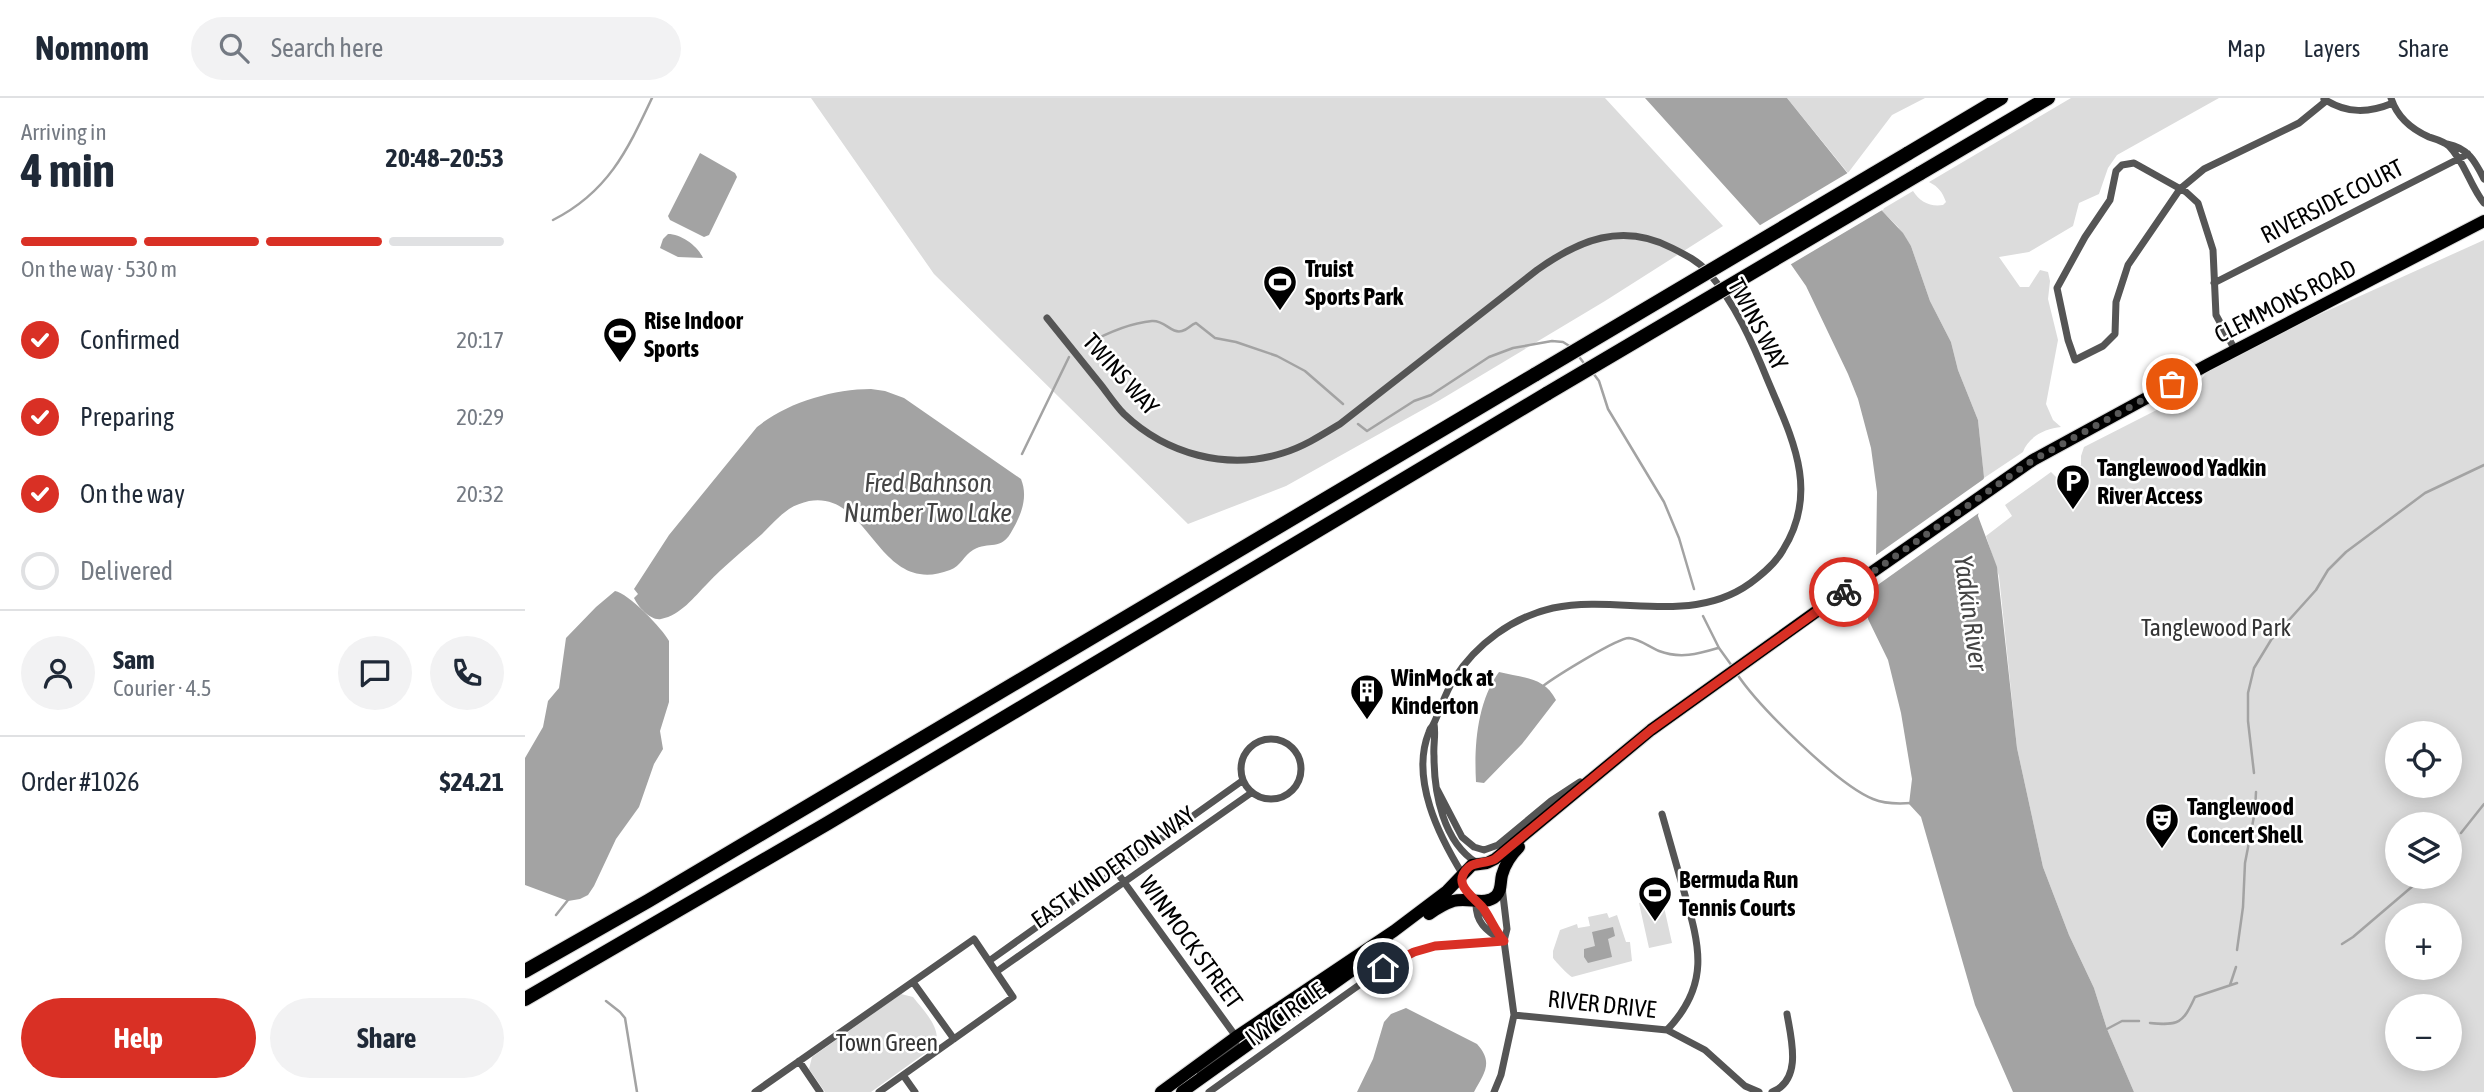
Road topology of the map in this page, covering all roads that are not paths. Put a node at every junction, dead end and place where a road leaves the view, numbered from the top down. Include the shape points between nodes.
1 (2001, 98) edge
2 (2048, 98) edge
3 (2325, 99) edge
4 (2392, 101) edge
5 (2446, 144) junction
6 (2469, 154) junction
7 (2459, 158) junction
8 (2484, 179) edge
9 (2180, 189) junction
10 (2484, 203) edge
11 (2484, 221) edge
12 (2214, 283) junction
13 (1047, 318) dead end
14 (2235, 350) junction
15 (1434, 724) junction
16 (1621, 754) junction
17 (1243, 781) junction
18 (1437, 789) junction
19 (1251, 793) junction
20 (1662, 814) dead end
21 (1535, 828) junction
22 (1482, 863) junction
23 (1116, 871) junction
24 (1463, 876) junction
25 (1502, 881) junction
26 (1124, 882) junction
27 (1474, 900) junction
28 (1504, 941) junction
29 (989, 961) junction
30 (525, 971) edge
31 (996, 972) junction
32 (913, 982) junction
33 (525, 999) edge
34 (1787, 1014) dead end
35 (1514, 1015) junction
36 (1667, 1030) junction
37 (1235, 1037) junction
38 (954, 1039) junction
39 (799, 1061) junction
40 (903, 1075) junction
41 (890, 1089) edge
42 (755, 1092) edge
43 (821, 1092) edge
44 (879, 1092) edge
45 (915, 1092) edge
46 (1161, 1092) edge
47 (1176, 1092) edge
48 (1182, 1092) edge
49 (1209, 1092) edge
50 (1494, 1092) edge
51 (1759, 1092) edge
52 (1772, 1092) edge

1 - 30 highway, bridge
2 - 33 highway, bridge
3 - 4 street via 2358,111 2374,110
3 - 9 street via 2299,123 2204,169
4 - 5 street via 2414,129
5 - 6 street
5 - 7 street
6 - 7 street, RIVERSIDE COURT
6 - 8 street
7 - 10 street
7 - 12 street, RIVERSIDE COURT
9 - 9 street via 2134,163 2116,171 2110,200 2057,288 2075,360 2113,338 2116,302 2128,265
9 - 12 street via 2198,203 2204,217 2213,250
11 - 14 main road, CLEMMONS ROAD
12 - 14 street via 2216,315
13 - 15 street, TWINS WAY via 1124,413 1156,439 1188,453 1240,461 1283,453 1340,424 1537,270 1586,242 1632,236 1663,243 1692,258 1708,273 1746,332 1796,449 1802,498 1795,527 1782,552 1742,590 1719,600 1678,606 1553,608 1520,619 1485,642 1456,675
14 - 16 main road, CLEMMONS ROAD via 2033,460
15 - 18 street, TWINS WAY
15 - 24 street, TWINS WAY via 1426,747 1427,793 1442,840
16 - 18 street, TWINS WAY via 1488,849 1474,847 1462,837
16 - 21 main road, CLEMMONS ROAD
17 - 19 street
17 - 19 street via 1242,759 1256,743 1277,740 1295,752 1301,772 1291,792 1271,800
17 - 23 street, EAST KINDERTON WAY
18 - 22 street, TWINS WAY via 1448,830 1464,852
19 - 26 street, EAST KINDERTON WAY
20 - 36 street, RIVER DRIVE via 1698,939 1699,964 1687,1004
21 - 22 main road
21 - 25 main road via 1510,857
22 - 24 main road via 1468,868
22 - 25 main road via 1496,868
23 - 26 street, WINMOCK STREET
23 - 29 street, EAST KINDERTON WAY
24 - 27 main road via 1463,886
24 - 37 main road via 1394,931
25 - 27 main road via 1495,897
25 - 28 street
26 - 31 street, EAST KINDERTON WAY
26 - 37 street, WINMOCK STREET
27 - 28 street
27 - 48 main road via 1453,901 1430,914
28 - 35 street
28 - 49 street, IVY CIRCLE via 1435,946 1397,960
29 - 31 street
29 - 32 street via 974,939
31 - 38 street via 1013,997
32 - 38 street
32 - 39 street
34 - 52 street via 1792,1066 1786,1081
35 - 36 street, RIVER DRIVE
35 - 50 street
36 - 51 street via 1705,1050 1745,1086
37 - 46 main road
37 - 47 street via 1235,1045
38 - 40 street
39 - 42 street
39 - 43 street
40 - 41 street
40 - 45 street
41 - 44 street

